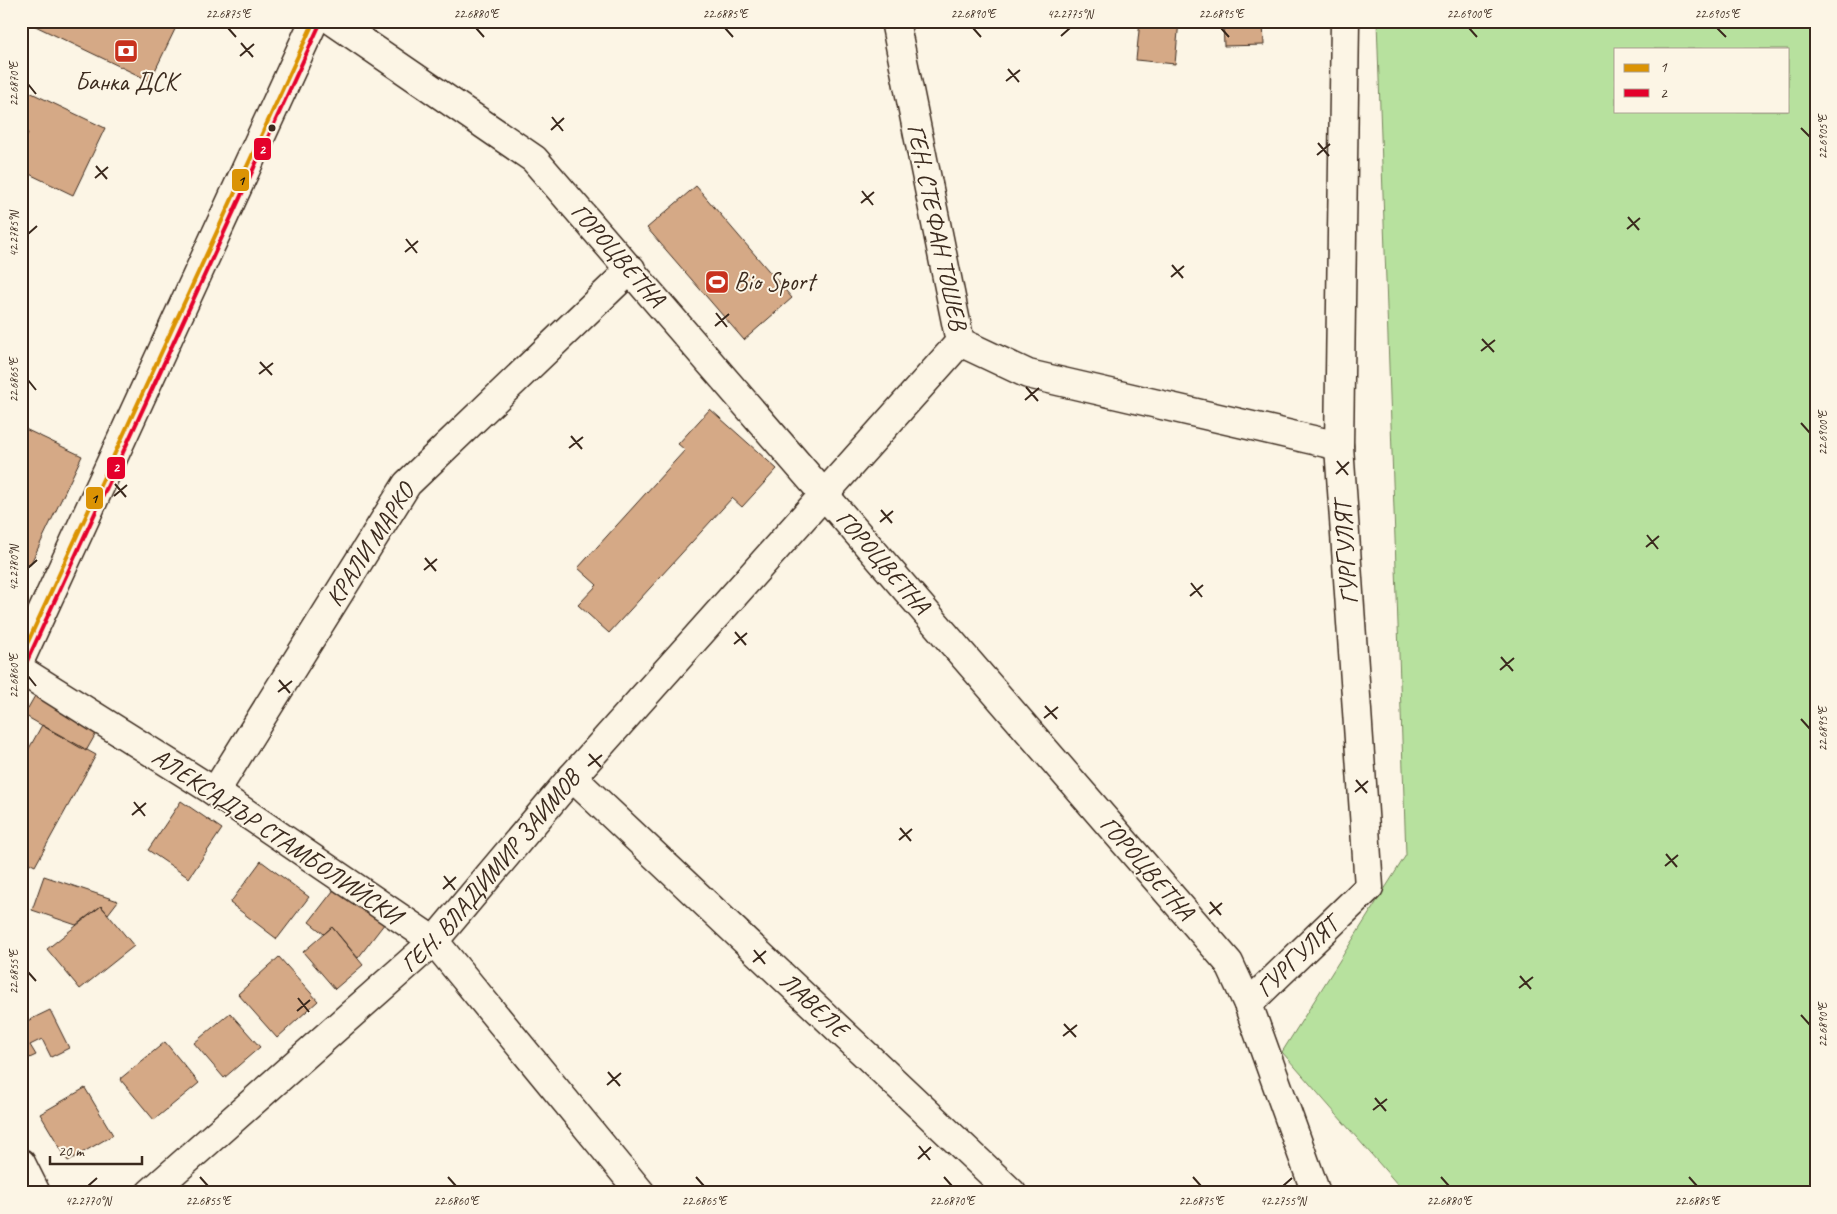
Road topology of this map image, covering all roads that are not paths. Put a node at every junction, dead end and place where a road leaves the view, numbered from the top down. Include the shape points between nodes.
1 (314, 21) edge
2 (333, 21) edge
3 (895, 21) edge
4 (1345, 21) edge
5 (631, 270) junction
6 (960, 342) junction
7 (1339, 446) junction
8 (825, 495) junction
9 (21, 658) edge
10 (21, 670) edge
11 (572, 777) junction
12 (216, 792) junction
13 (434, 941) junction
14 (1248, 1004) junction
15 (21, 1163) edge
16 (36, 1193) edge
17 (150, 1193) edge
18 (641, 1193) edge
19 (1012, 1193) edge
20 (1316, 1193) edge

1 - 9 street
2 - 5 street, ГОРОЦВЕТНА via 534,159
3 - 6 street, ГЕН. СТЕФАН ТОШЕВ
4 - 7 street, ГУРГУЛЯТ
5 - 8 street, ГОРОЦВЕТНА
5 - 12 street, КРАЛИ МАРКО via 407,484
6 - 7 street, ГЕН. СТЕФАН ТОШЕВ via 1028,374
6 - 8 street, ГЕН. ВЛАДИМИР ЗАИМОВ
7 - 14 street, ГУРГУЛЯТ via 1369,887
8 - 11 street, ГЕН. ВЛАДИМИР ЗАИМОВ
8 - 14 street, ГОРОЦВЕТНА via 1229,963
10 - 12 street, АЛЕКСАДЪР СТАМБОЛИЙСКИ
11 - 13 street, ГЕН. ВЛАДИМИР ЗАИМОВ
11 - 19 street, ЛАВЕЛЕ
12 - 13 street, АЛЕКСАДЪР СТАМБОЛИЙСКИ
13 - 17 street, ГЕН. ВЛАДИМИР ЗАИМОВ
13 - 18 street, АЛЕКСАДЪР СТАМБОЛИЙСКИ
14 - 20 street, ГОРОЦВЕТНА
15 - 16 street

